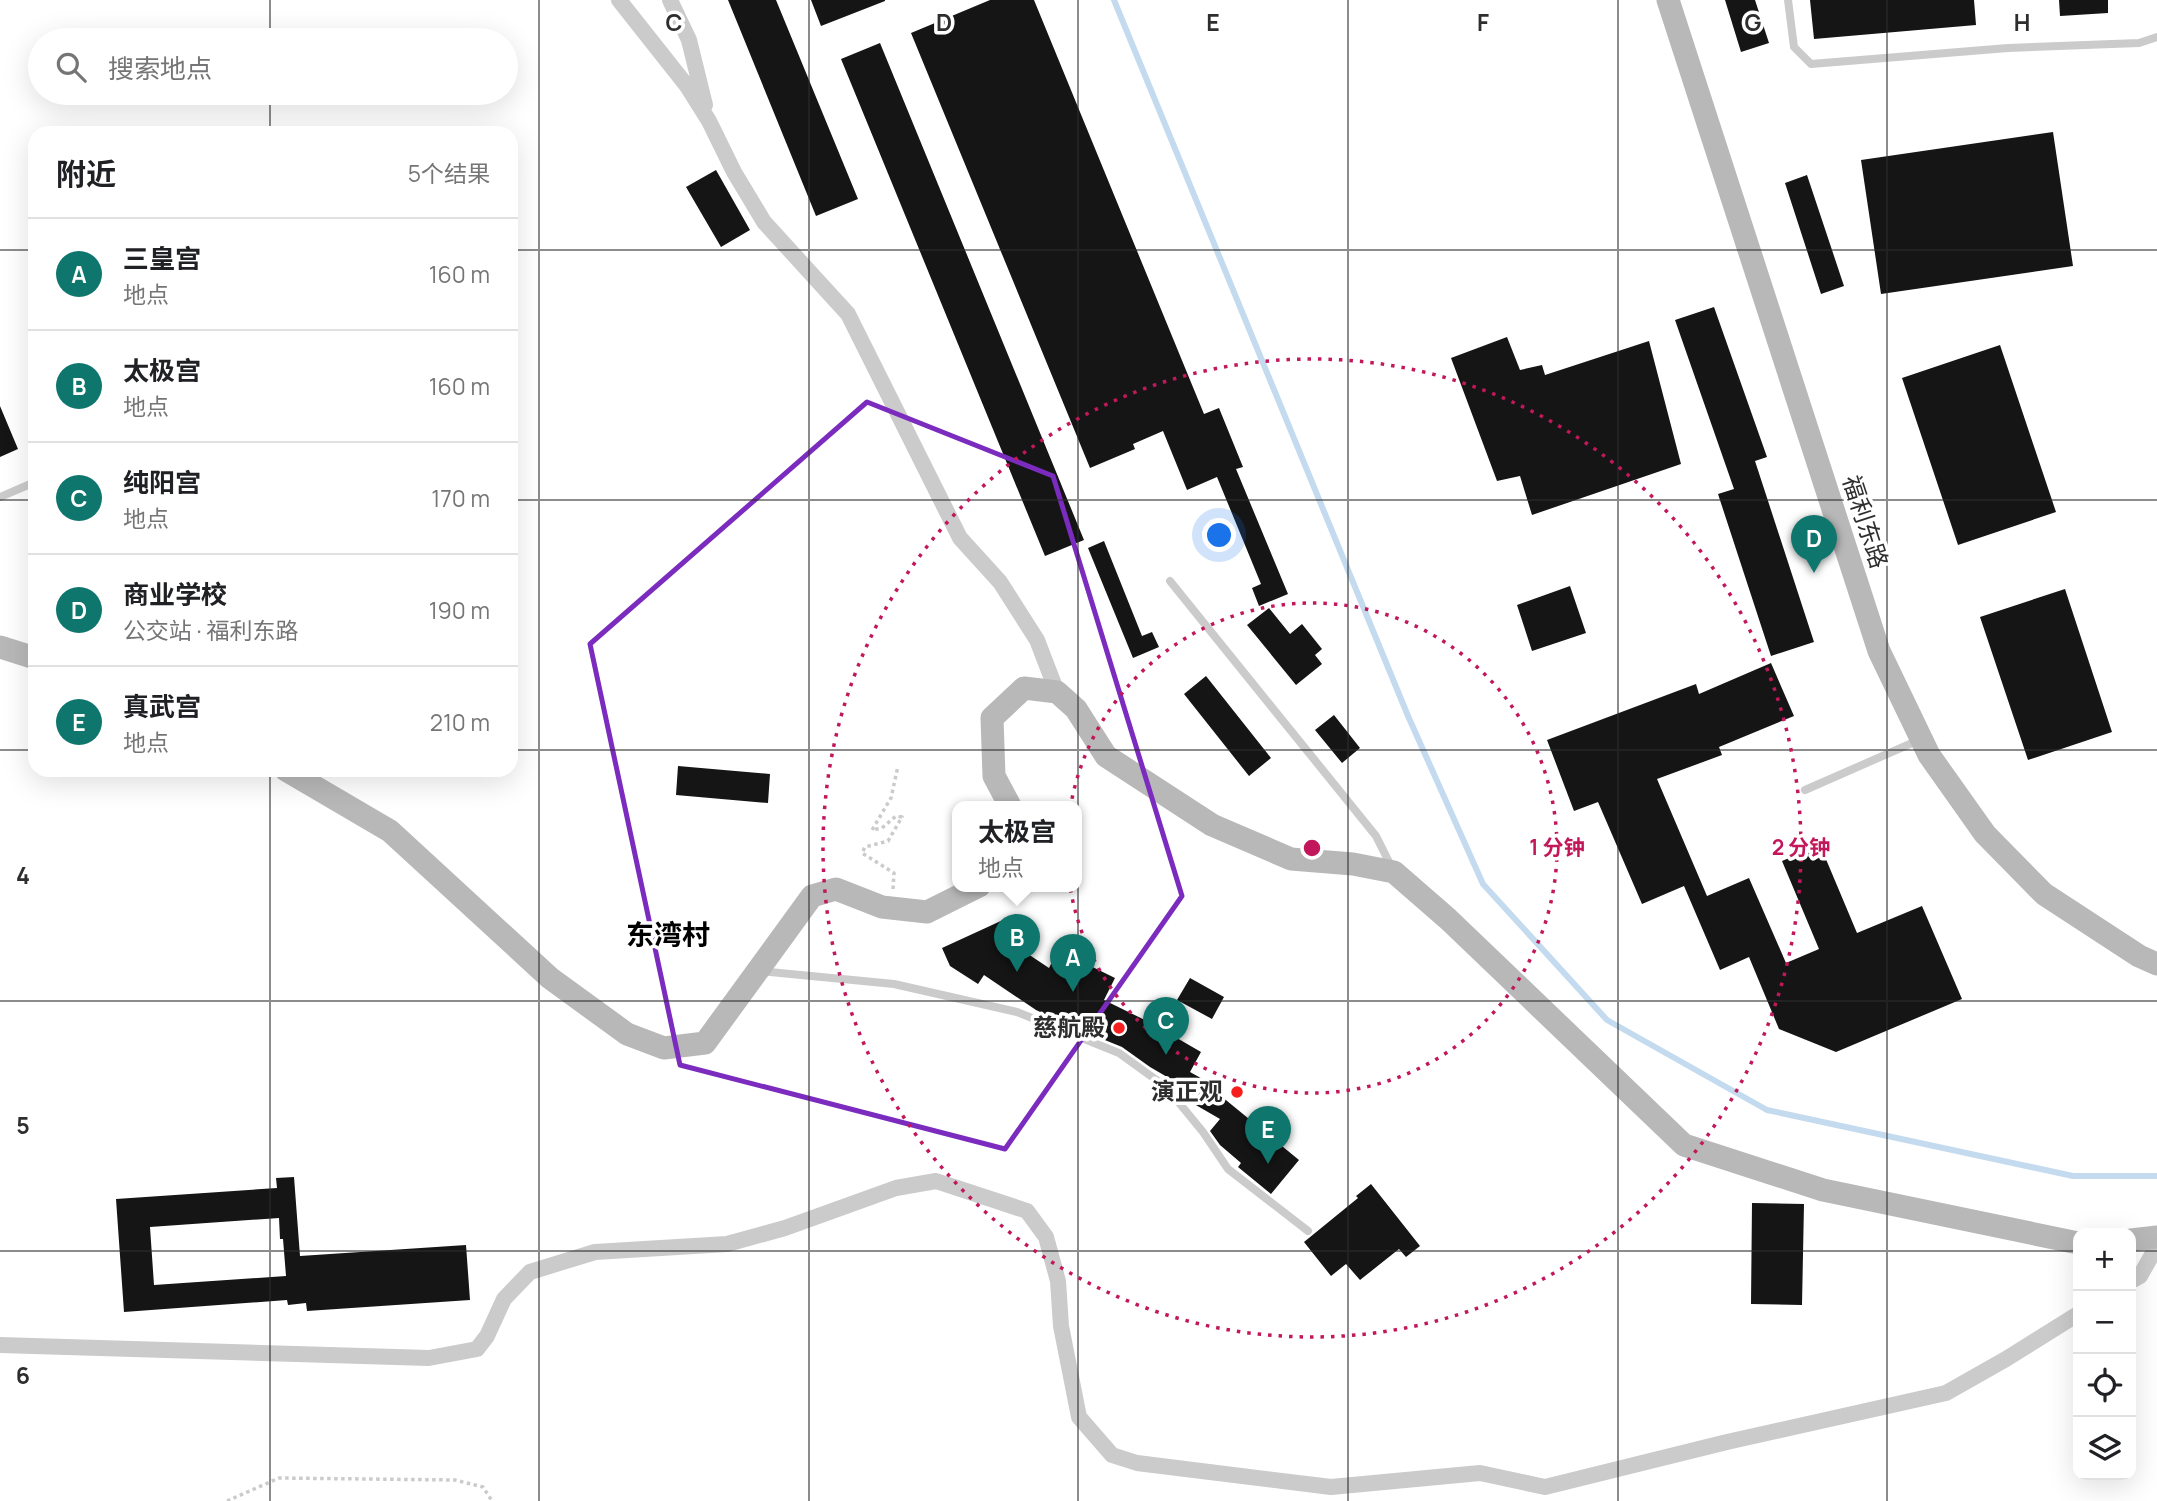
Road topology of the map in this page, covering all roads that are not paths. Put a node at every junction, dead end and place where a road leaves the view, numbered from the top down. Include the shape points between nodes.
1 (619, 0) edge
2 (670, 0) edge
3 (1668, 0) edge
4 (1788, 0) edge
5 (2157, 37) edge
6 (709, 121) junction
7 (28, 485) edge
8 (0, 497) edge
9 (1170, 581) dead end
10 (0, 647) edge
11 (28, 656) edge
12 (1056, 692) junction
13 (1921, 739) junction
14 (298, 777) edge
15 (1805, 790) dead end
16 (1007, 801) edge
17 (1394, 872) junction
18 (967, 892) edge
19 (2157, 964) edge
20 (757, 971) junction
21 (1308, 1231) dead end
22 (2157, 1237) edge
23 (2136, 1239) edge
24 (2073, 1242) edge
25 (2157, 1246) edge
26 (2136, 1278) edge
27 (2073, 1317) edge
28 (0, 1345) edge

1 - 6 street
2 - 6 street via 689,40
3 - 13 main road, 福利东路 via 1880,651
4 - 5 lane via 1794,47 1811,64 2140,43
6 - 12 street via 764,222 848,314 960,538 1000,582 1037,640
7 - 8 lane
9 - 17 lane via 1376,836
10 - 11 main road
12 - 16 main road via 1024,688 992,718 994,776
12 - 17 main road via 1076,709 1106,756 1212,825 1291,859
13 - 15 lane
13 - 19 main road, 福利东路 via 1984,834 2045,894 2138,957
14 - 20 main road via 390,831 550,978 627,1034 664,1048 705,1044
17 - 24 main road via 1684,1145 1823,1190
18 - 20 main road via 927,912 882,907 836,889 812,896
20 - 21 lane via 908,987 1017,1012 1119,1053 1166,1087 1228,1169
22 - 23 main road
25 - 26 street
27 - 28 street via 1946,1393 1545,1487 1480,1474 1331,1487 1138,1463 1112,1455 1079,1417 1061,1326 1058,1281 1046,1237 1027,1211 936,1181 897,1188 727,1244 595,1252 530,1272 505,1299 477,1349 429,1358

